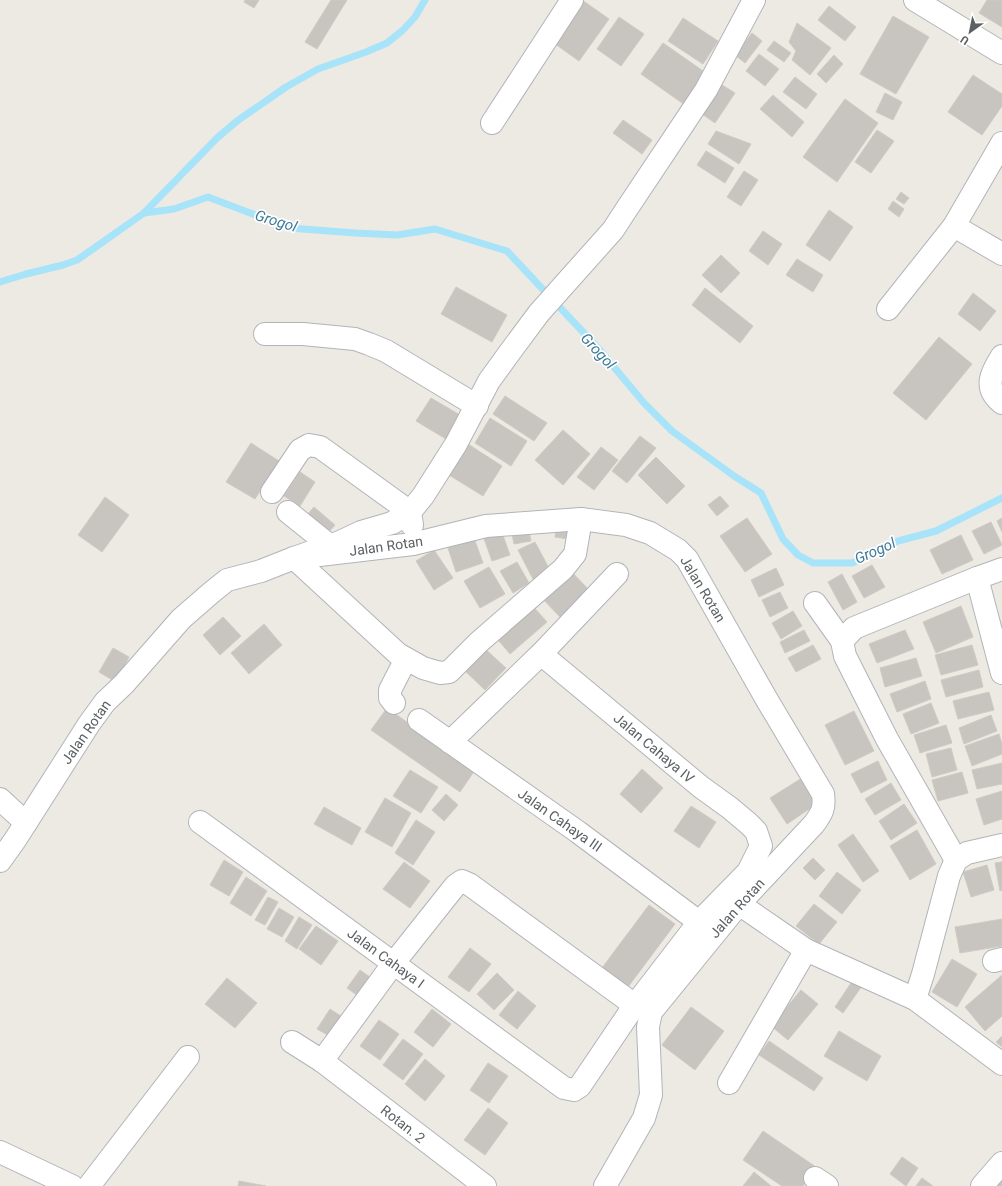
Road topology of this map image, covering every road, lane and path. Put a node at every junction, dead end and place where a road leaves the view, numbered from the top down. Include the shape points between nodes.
1 (572, 0) edge
2 (754, 0) edge
3 (915, 0) edge
4 (1002, 53) edge
5 (492, 123) dead end
6 (1002, 143) edge
7 (954, 226) junction
8 (1002, 254) edge
9 (888, 309) dead end
10 (265, 334) dead end
11 (1002, 356) edge
12 (1002, 403) edge
13 (477, 406) junction
14 (272, 492) dead end
15 (288, 512) dead end
16 (410, 512) junction
17 (581, 519) junction
18 (413, 544) junction
19 (329, 545) junction
20 (294, 558) junction
21 (1002, 569) edge
22 (616, 574) dead end
23 (977, 578) junction
24 (815, 603) dead end
25 (842, 641) junction
26 (541, 654) junction
27 (406, 659) junction
28 (1002, 673) edge
29 (394, 703) dead end
30 (419, 720) dead end
31 (450, 742) junction
32 (0, 799) edge
33 (200, 822) dead end
34 (20, 832) junction
35 (1002, 845) edge
36 (956, 860) junction
37 (0, 861) edge
38 (739, 904) junction
39 (699, 922) junction
40 (806, 950) junction
41 (393, 964) junction
42 (915, 999) junction
43 (632, 1008) junction
44 (292, 1042) dead end
45 (188, 1057) dead end
46 (322, 1061) junction
47 (1002, 1064) edge
48 (729, 1083) dead end
49 (0, 1152) edge
50 (1002, 1163) edge
51 (72, 1186) edge
52 (89, 1186) edge
53 (484, 1186) edge
54 (605, 1186) edge
55 (982, 1186) edge

1 - 5 street
2 - 13 street via 706,90 613,230 538,313 489,381
3 - 4 street
6 - 7 street
7 - 8 street
7 - 9 street
10 - 13 street via 304,334 355,339 386,351
11 - 12 street via 993,370 990,382 992,393
13 - 16 street via 440,471
14 - 16 street via 300,450 309,445 320,447
15 - 19 street
16 - 18 street
16 - 19 street via 392,523
17 - 18 street, Jalan Rotan via 486,526
17 - 27 street via 575,554 563,569 479,642 449,672 433,672
17 - 38 street, Jalan Rotan via 626,525 650,533 678,550 687,559 823,794 824,805 821,815
18 - 20 street, Jalan Rotan
19 - 20 street
20 - 27 street
20 - 34 street, Jalan Rotan via 261,571 227,580 181,619 105,702
21 - 23 street
22 - 26 street
23 - 25 street via 854,628
23 - 28 street
24 - 25 street
25 - 36 street via 845,656 887,738
26 - 31 street
26 - 39 street, Jalan Cahaya IV via 756,831 761,846 748,872
27 - 29 street via 390,690 390,698
30 - 31 street, Jalan Cahaya III
31 - 39 street, Jalan Cahaya III via 578,832
32 - 34 street
33 - 41 street, Jalan Cahaya I
34 - 37 street, Jalan Rotan
35 - 36 street via 967,853
36 - 42 street via 949,876
38 - 40 street
38 - 54 street, Jalan Rotan via 651,1012 648,1027 651,1095 644,1118
39 - 43 street
40 - 42 street
40 - 48 street
41 - 43 street via 455,886 462,881 630,1001
41 - 43 street, Jalan Cahaya I via 564,1088 574,1090 580,1086
41 - 46 street
42 - 47 street
44 - 46 street, Rotan. 2
45 - 52 street
46 - 53 street, Rotan. 2
49 - 51 street
50 - 55 street

